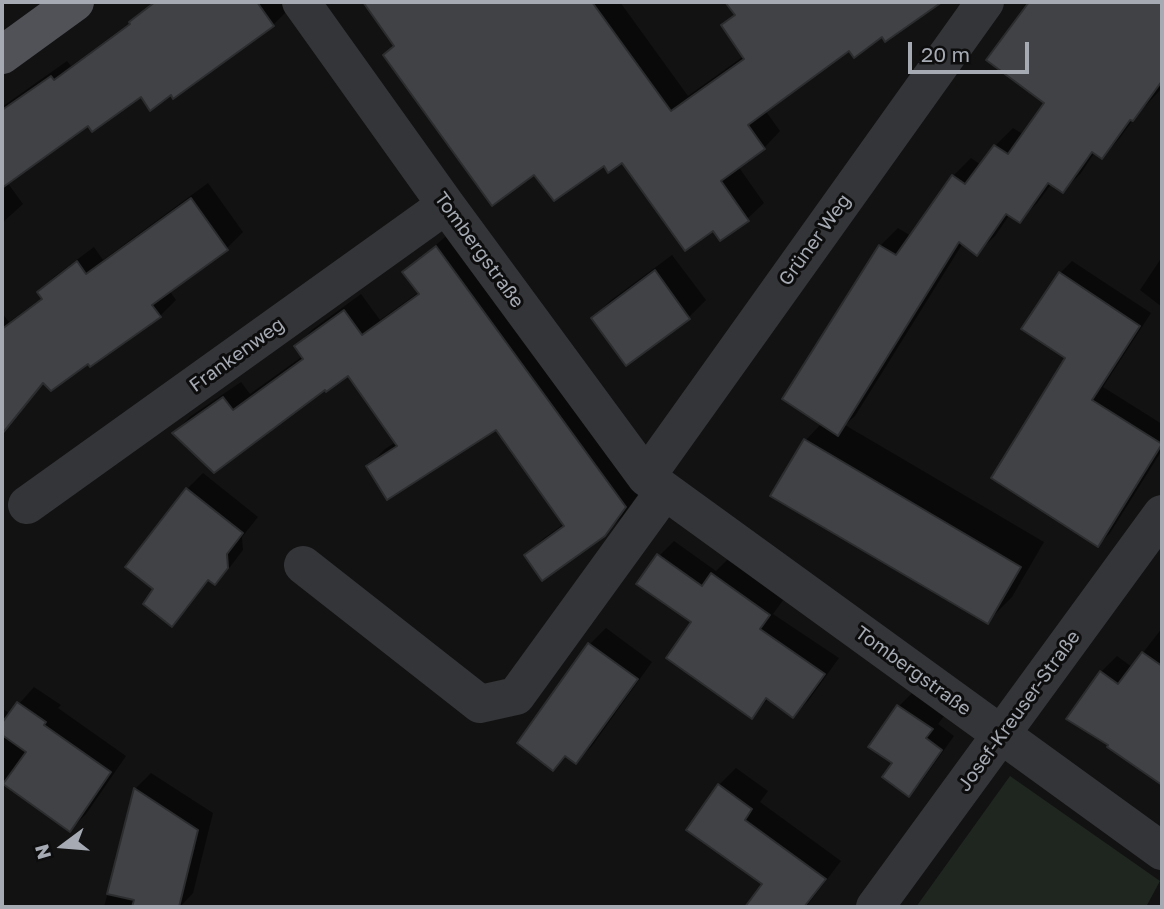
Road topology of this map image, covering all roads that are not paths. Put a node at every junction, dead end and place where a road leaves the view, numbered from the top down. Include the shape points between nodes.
1 (75, 2) edge
2 (301, 2) edge
3 (985, 2) edge
4 (2, 55) edge
5 (446, 205) junction
6 (655, 484) junction
7 (27, 505) dead end
8 (1162, 514) edge
9 (303, 565) dead end
10 (1002, 736) junction
11 (1162, 851) edge
12 (875, 907) edge

1 - 4 main road
2 - 5 street, Tombergstraße
3 - 6 street, Grüner Weg
5 - 6 street, Tombergstraße
5 - 7 street, Frankenweg
6 - 9 street via 516,696 480,704
6 - 10 street, Tombergstraße
8 - 10 street, Josef-Kreuser-Straße
10 - 11 street, Tombergstraße
10 - 12 street, Josef-Kreuser-Straße

